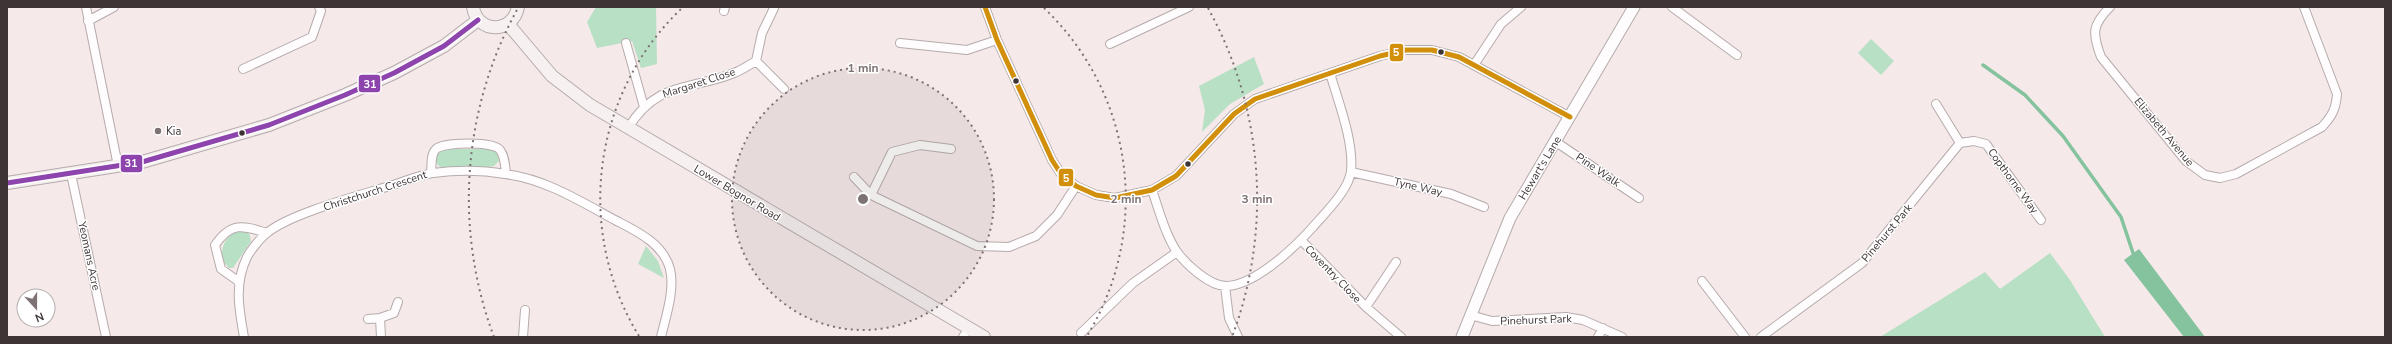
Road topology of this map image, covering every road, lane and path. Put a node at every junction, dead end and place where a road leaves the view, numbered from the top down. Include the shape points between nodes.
1 (86, 7) edge
2 (114, 7) edge
3 (319, 7) edge
4 (473, 7) edge
5 (518, 7) edge
6 (774, 7) edge
7 (985, 7) edge
8 (1189, 7) edge
9 (1521, 7) edge
10 (1634, 7) edge
11 (1672, 7) edge
12 (2110, 7) edge
13 (2304, 7) edge
14 (478, 20) junction
15 (88, 21) junction
16 (508, 24) junction
17 (997, 40) junction
18 (626, 43) dead end
19 (900, 43) dead end
20 (1110, 44) dead end
21 (1737, 55) dead end
22 (756, 61) junction
23 (1474, 66) junction
24 (243, 69) dead end
25 (1330, 73) junction
26 (784, 89) dead end
27 (1936, 104) dead end
28 (644, 107) junction
29 (1570, 117) junction
30 (628, 128) junction
31 (1556, 142) junction
32 (1960, 143) junction
33 (951, 149) dead end
34 (118, 166) junction
35 (1351, 172) junction
36 (431, 173) junction
37 (71, 174) junction
38 (506, 174) junction
39 (854, 176) dead end
40 (7, 183) edge
41 (1076, 186) junction
42 (1152, 190) junction
43 (871, 195) junction
44 (1640, 198) dead end
45 (1484, 207) dead end
46 (2041, 220) dead end
47 (267, 233) junction
48 (1301, 240) junction
49 (1177, 252) junction
50 (1396, 262) dead end
51 (238, 281) junction
52 (1702, 281) dead end
53 (1225, 286) junction
54 (398, 302) dead end
55 (1366, 307) junction
56 (525, 310) dead end
57 (1470, 315) junction
58 (380, 318) junction
59 (368, 319) dead end
60 (1603, 328) junction
61 (966, 332) edge
62 (1081, 333) dead end
63 (106, 337) edge
64 (244, 337) edge
65 (381, 337) edge
66 (523, 337) edge
67 (661, 337) edge
68 (984, 337) edge
69 (1238, 337) edge
70 (1401, 337) edge
71 (1462, 337) edge
72 (1598, 337) edge
73 (1622, 337) edge
74 (1745, 337) edge
75 (1761, 337) edge

1 - 15 street
2 - 15 street
3 - 24 street via 321,11 312,37
4 - 14 main road
5 - 16 main road
6 - 22 street via 762,33
7 - 17 street
8 - 20 street
9 - 23 street via 1501,24
10 - 29 street, Hewart's Lane
11 - 21 street
12 - 13 street, Elizabeth Avenue via 2099,18 2094,29 2101,57 2186,161 2205,175 2220,178 2236,174 2322,127 2331,117 2336,106 2337,94
14 - 16 main road via 488,27 495,28
14 - 34 main road via 444,46 394,73 345,95 240,135 155,159
15 - 34 street
16 - 30 main road, Lower Bognor Road via 552,76 590,105
17 - 19 street via 967,50
17 - 41 street via 1052,160 1061,174
18 - 28 street
22 - 26 street
22 - 28 street, Margaret Close via 734,73 685,85 659,95
23 - 25 street via 1459,57 1432,50 1406,50
23 - 29 street
25 - 35 street via 1350,150
25 - 42 street via 1255,99 1234,114 1176,176
27 - 32 street
28 - 30 street, Margaret Close
29 - 31 street, Hewart's Lane
30 - 61 main road, Lower Bognor Road
31 - 44 street, Pine Walk
31 - 57 street, Hewart's Lane via 1510,218
32 - 46 street, Copthorne Way via 1974,140 1986,144
32 - 75 street, Pinehurst Park via 1862,263
33 - 43 street via 920,145 892,152
34 - 37 main road
35 - 45 street, Tyne Way via 1451,194
35 - 48 street via 1342,193
36 - 38 street, Christchurch Crescent via 473,171
36 - 38 street via 432,157 435,150 442,145 490,144 500,149
36 - 47 street, Christchurch Crescent via 306,214
37 - 40 main road
37 - 63 street, Yeomans Acre
38 - 67 street, Christchurch Crescent via 536,181 570,196 649,240 662,252 670,268 671,286
39 - 43 street
41 - 42 street via 1096,195 1115,198
41 - 43 street via 1058,215 1036,236 1009,247 977,246
42 - 49 street
47 - 51 street, Christchurch Crescent via 248,256
47 - 51 street via 242,226 231,228 215,245 221,269
48 - 53 street via 1265,270 1245,281
48 - 55 street, Coventry Close
49 - 53 street via 1199,275
49 - 62 street via 1133,283
50 - 55 street, Coventry Close
51 - 64 street, Christchurch Crescent via 238,304
52 - 74 street
53 - 69 street via 1229,318
54 - 58 street via 394,313
55 - 70 street, Coventry Close
56 - 66 street
57 - 60 street, Pinehurst Park via 1492,321 1566,317
57 - 71 street, Hewart's Lane
58 - 59 street
58 - 65 street
60 - 72 street
60 - 73 street, Pinehurst Park
61 - 68 main road, Lower Bognor Road

